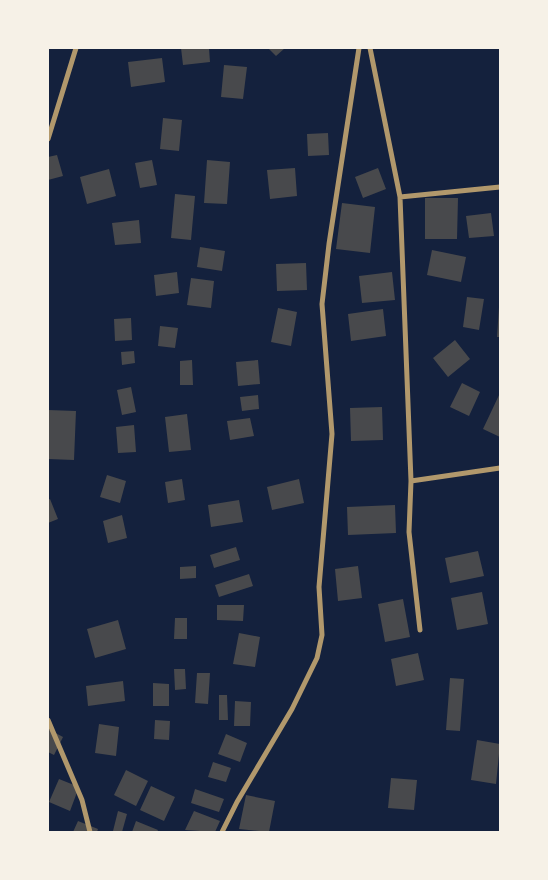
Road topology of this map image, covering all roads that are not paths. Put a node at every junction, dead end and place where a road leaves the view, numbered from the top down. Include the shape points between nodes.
1 (76, 48) edge
2 (359, 48) edge
3 (370, 48) edge
4 (48, 139) edge
5 (500, 187) edge
6 (400, 197) junction
7 (500, 468) edge
8 (411, 481) junction
9 (420, 630) dead end
10 (48, 720) edge
11 (90, 832) edge
12 (222, 832) edge

1 - 4 street
2 - 12 street via 328,244 322,304 332,434 319,586 322,636 317,658 292,708 236,802
3 - 6 street
5 - 6 street
6 - 8 street
7 - 8 street
8 - 9 street via 409,532
10 - 11 street via 82,800

